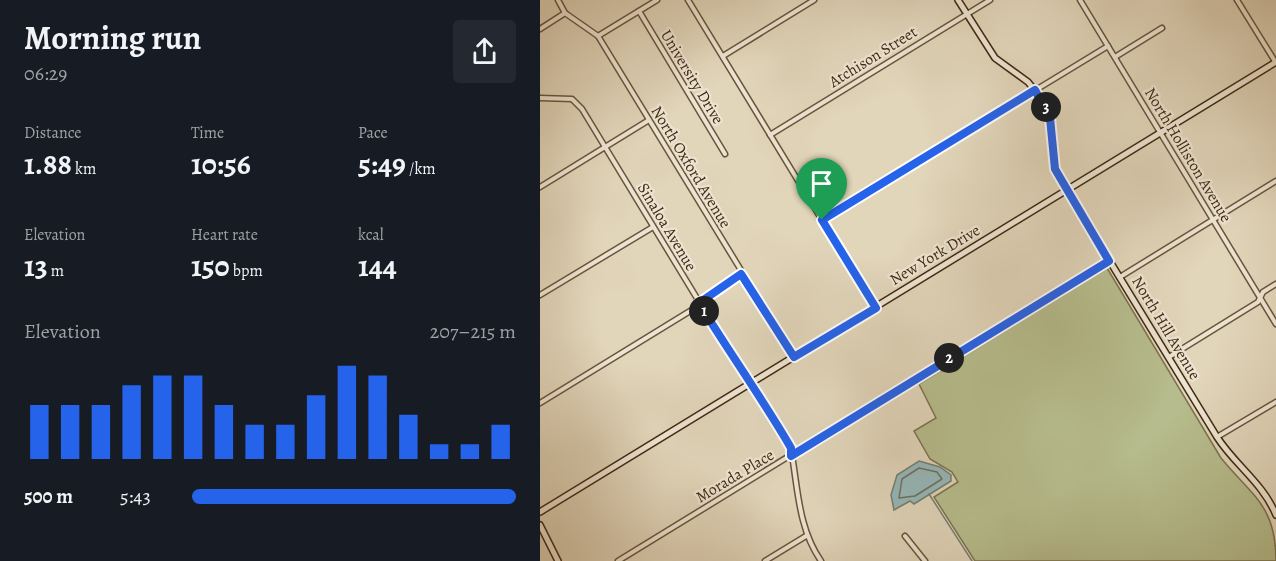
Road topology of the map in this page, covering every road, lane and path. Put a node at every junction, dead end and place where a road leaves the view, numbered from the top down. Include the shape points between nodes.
1 (558, 0) edge
2 (657, 0) edge
3 (688, 0) edge
4 (814, 0) edge
5 (958, 0) edge
6 (990, 0) edge
7 (1087, 0) edge
8 (1237, 0) edge
9 (1081, 2) edge
10 (639, 11) junction
11 (565, 13) junction
12 (967, 14) junction
13 (1162, 28) dead end
14 (540, 29) edge
15 (598, 36) junction
16 (1108, 46) junction
17 (723, 56) junction
18 (1115, 57) junction
19 (1276, 62) edge
20 (1035, 90) junction
21 (540, 98) edge
22 (649, 120) junction
23 (1161, 133) junction
24 (770, 135) junction
25 (605, 147) junction
26 (725, 154) dead end
27 (1276, 181) edge
28 (540, 187) edge
29 (1067, 191) junction
30 (822, 220) junction
31 (1213, 220) junction
32 (653, 227) junction
33 (1109, 261) junction
34 (741, 274) junction
35 (1120, 277) junction
36 (1276, 284) edge
37 (540, 295) edge
38 (1260, 297) junction
39 (699, 303) junction
40 (876, 308) junction
41 (1276, 324) edge
42 (794, 357) junction
43 (1168, 357) junction
44 (750, 384) junction
45 (1276, 402) edge
46 (540, 403) edge
47 (1217, 437) junction
48 (791, 456) junction
49 (540, 512) edge
50 (1276, 515) edge
51 (540, 525) edge
52 (806, 536) junction
53 (905, 536) dead end
54 (558, 561) edge
55 (618, 561) edge
56 (765, 561) edge
57 (821, 561) edge
58 (925, 561) edge

1 - 11 street, North Oxford Avenue
2 - 10 street
3 - 17 street
4 - 17 street
5 - 12 street, North Hill Avenue
6 - 12 street, Atchison Street
7 - 9 street
8 - 19 street
9 - 16 street, North Holliston Avenue
10 - 15 street
10 - 26 street, University Drive
11 - 14 street
11 - 15 street, North Oxford Avenue
12 - 20 street, North Hill Avenue via 995,58
12 - 24 street, Atchison Street
13 - 18 street
15 - 22 street, North Oxford Avenue
16 - 18 street, North Holliston Avenue
16 - 20 street
17 - 24 street
18 - 23 street, North Holliston Avenue
19 - 23 street, New York Drive
20 - 29 street, North Hill Avenue via 1050,118 1053,160
20 - 30 street
21 - 25 street, Sinaloa Avenue via 572,99
22 - 25 street
22 - 34 street, North Oxford Avenue
23 - 29 street, New York Drive
23 - 31 street, North Holliston Avenue
24 - 30 street
25 - 28 street
25 - 32 street, Sinaloa Avenue
27 - 31 street
29 - 33 street, North Hill Avenue
29 - 40 street, New York Drive
30 - 40 street
31 - 35 street
31 - 38 street, North Holliston Avenue
32 - 37 street
32 - 39 street, Sinaloa Avenue
33 - 35 street, North Hill Avenue
33 - 48 street, Morada Place
34 - 39 street
34 - 42 street, North Oxford Avenue
35 - 43 street, North Hill Avenue
36 - 38 street
38 - 41 street, North Holliston Avenue
38 - 43 street via 1258,302
39 - 44 street, Sinaloa Avenue
39 - 46 street
40 - 42 street, New York Drive
42 - 44 street, New York Drive
43 - 47 street, North Hill Avenue
44 - 48 street, Sinaloa Avenue via 791,448
44 - 49 street, New York Drive
45 - 47 street
47 - 50 street, North Hill Avenue via 1262,488
48 - 52 street, Sinaloa Avenue
48 - 55 street, Morada Place
51 - 54 street
52 - 56 street
52 - 57 street, Sinaloa Avenue
53 - 58 street

